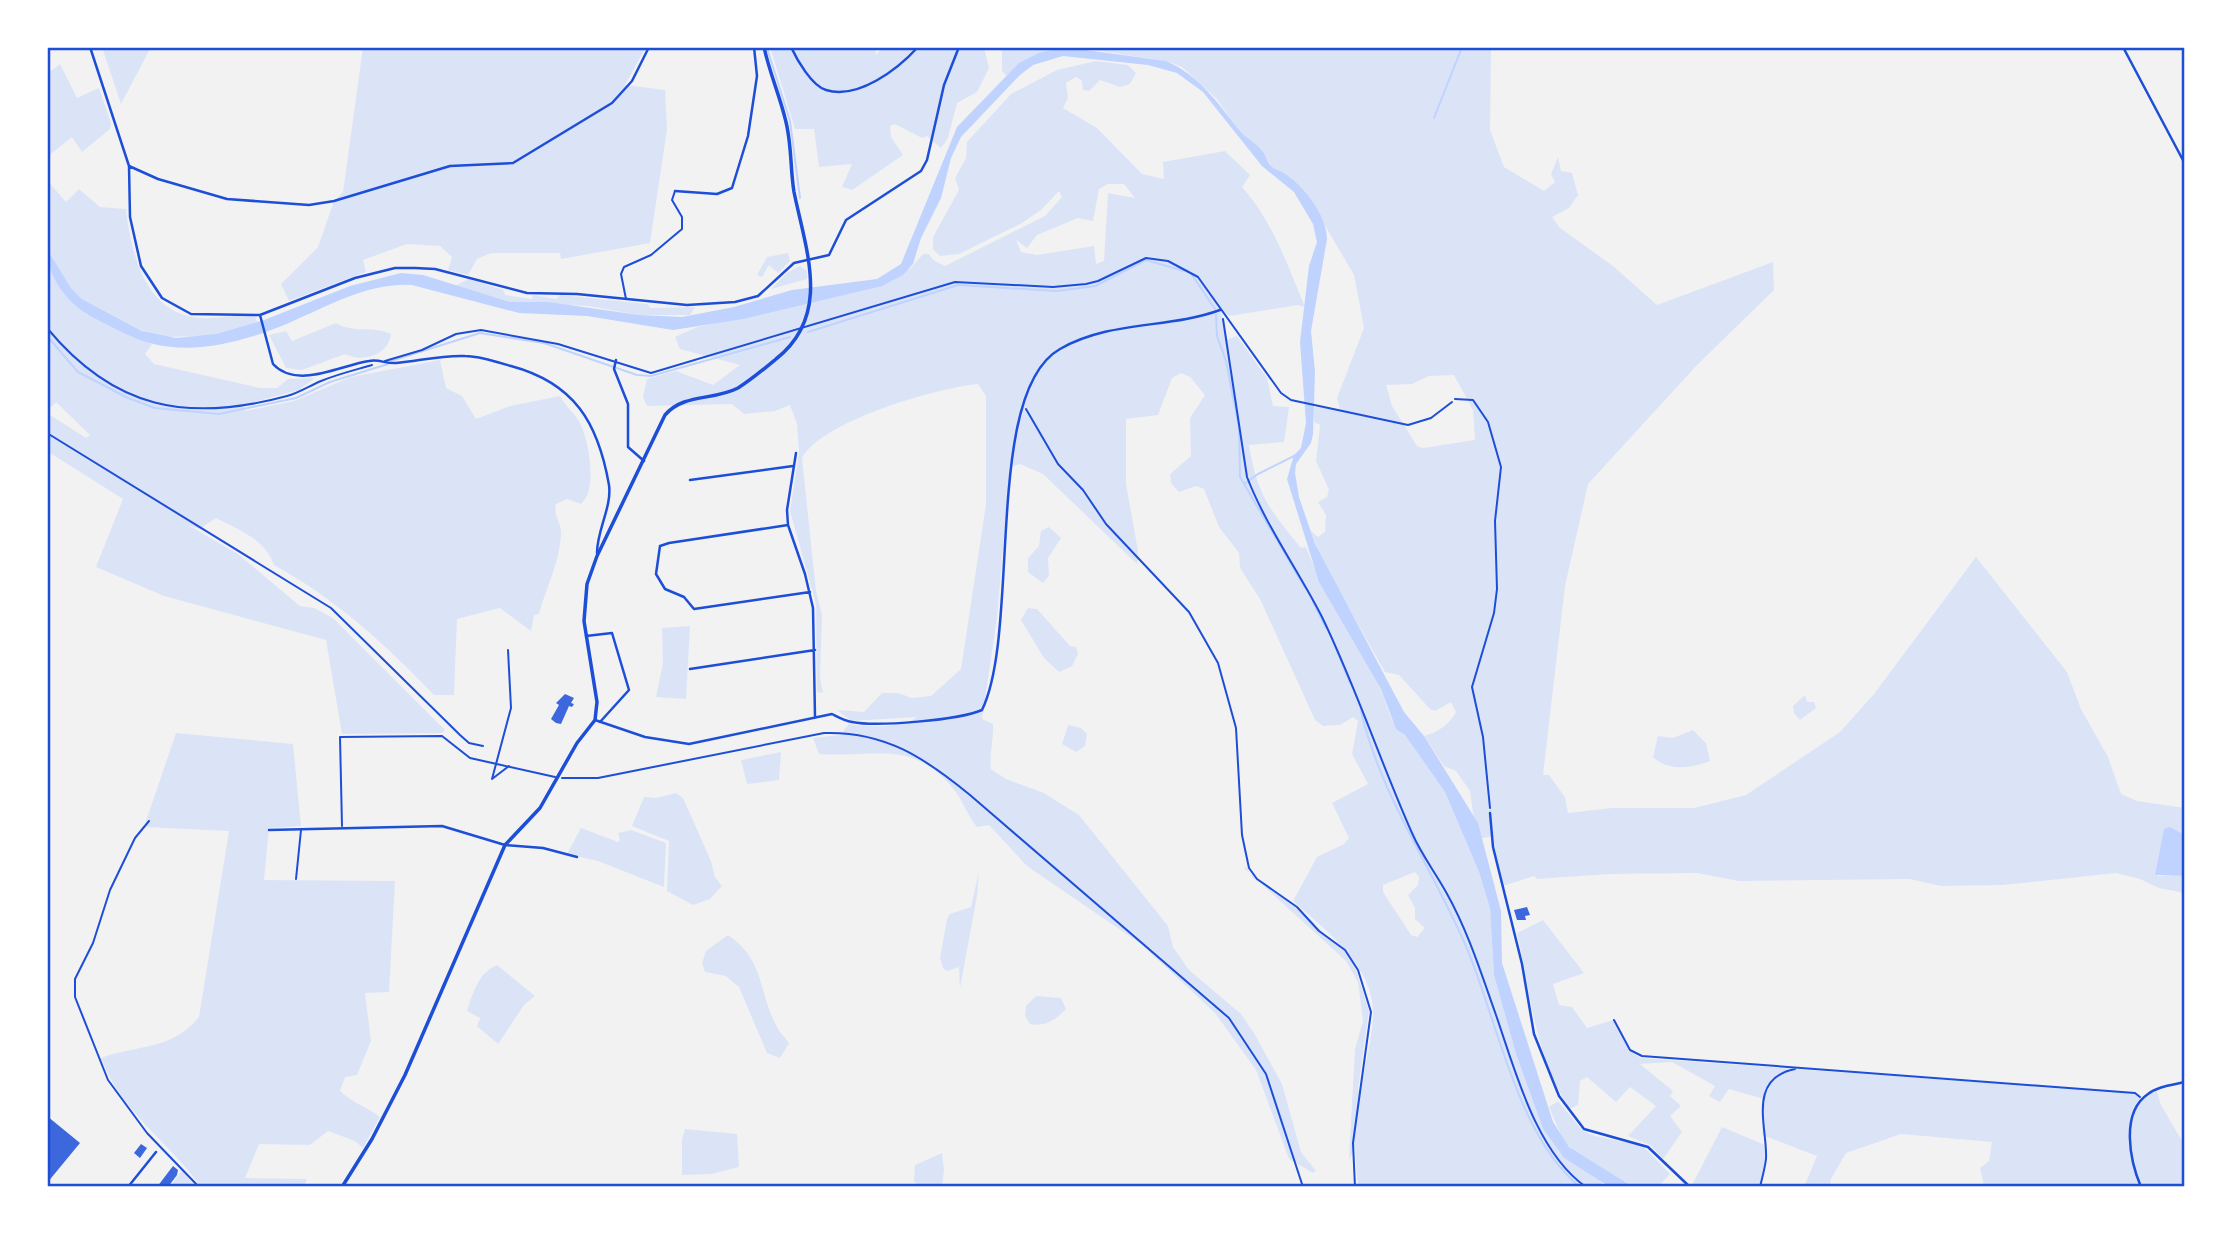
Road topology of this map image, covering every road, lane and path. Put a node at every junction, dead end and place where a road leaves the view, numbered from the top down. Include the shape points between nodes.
1 (90, 47) edge
2 (649, 47) edge
3 (754, 47) edge
4 (764, 47) edge
5 (791, 47) edge
6 (918, 47) edge
7 (959, 47) edge
8 (2123, 47) edge
9 (2185, 164) edge
10 (130, 166) junction
11 (675, 191) joint
12 (809, 261) junction
13 (626, 300) junction
14 (1220, 310) junction
15 (1225, 315) junction
16 (261, 317) junction
17 (803, 327) junction
18 (47, 328) edge
19 (383, 361) junction
20 (616, 362) junction
21 (1452, 402) joint
22 (1023, 408) junction
23 (47, 433) edge
24 (796, 453) dead end
25 (644, 461) junction
26 (793, 466) junction
27 (690, 480) dead end
28 (788, 525) junction
29 (597, 556) junction
30 (810, 592) junction
31 (586, 636) junction
32 (508, 650) dead end
33 (815, 650) junction
34 (690, 669) dead end
35 (815, 717) junction
36 (598, 721) junction
37 (483, 747) dead end
38 (495, 762) junction
39 (510, 766) junction
40 (558, 778) junction
41 (1490, 813) joint
42 (149, 821) dead end
43 (341, 826) junction
44 (301, 829) junction
45 (269, 830) dead end
46 (505, 845) junction
47 (577, 857) dead end
48 (296, 879) dead end
49 (1614, 1020) dead end
50 (1796, 1068) junction
51 (2185, 1082) edge
52 (2142, 1098) junction
53 (156, 1153) dead end
54 (128, 1187) edge
55 (199, 1187) edge
56 (342, 1187) edge
57 (1303, 1187) edge
58 (1355, 1187) edge
59 (1586, 1187) edge
60 (1690, 1187) edge
61 (1760, 1187) edge
62 (2141, 1187) edge

1 - 10 street
2 - 10 street via 632,81 612,103 513,163 450,166 334,201 287,205 227,199 158,180
3 - 11 street via 757,76 748,136 732,188 718,194
4 - 12 street via 785,118
5 - 6 street via 818,86 832,91 878,81 901,67
7 - 12 street via 921,171 850,217 829,255
8 - 9 street
10 - 16 street via 130,217 138,255 149,283 162,298 191,314
11 - 13 lane via 671,200 682,217 682,229 651,255 624,267
12 - 13 street via 785,269 758,296 735,302 687,305
12 - 17 street via 811,300
13 - 16 street via 577,293 527,293 435,269 395,268 355,278
14 - 15 lane
14 - 17 lane via 1191,271 1146,258 1093,283 1053,287 955,282
14 - 22 street via 1103,331 1075,341 1037,368
15 - 21 lane via 1281,393 1298,401 1406,425 1431,418
15 - 59 path via 1251,488 1346,666 1413,837 1471,943 1541,1134 1574,1179
16 - 19 street via 278,370 312,375
17 - 20 lane via 652,373
17 - 25 street via 778,358 737,388 674,405
18 - 19 path via 72,358 115,388 192,409 235,408 288,396
19 - 20 lane via 456,334 481,330 558,344
19 - 29 street via 484,357 534,371 560,385 574,399 594,435 609,488
20 - 25 street via 628,404 628,447
21 - 41 path via 1459,397 1473,400 1488,422 1501,467 1495,521 1497,589 1472,687 1483,737
22 - 35 street via 1010,484 996,648 989,695 982,710 864,724 832,714
22 - 58 path via 1030,412 1058,464 1106,524 1189,612 1214,654 1236,728 1242,835 1252,873 1345,950 1359,970 1371,1012 1353,1143
23 - 37 path via 331,608 460,735
24 - 26 street
25 - 29 street
26 - 27 street
26 - 28 street
28 - 30 street
28 - 30 street via 660,546 656,574 665,589 684,597 694,608
29 - 31 street via 587,584
30 - 33 street
31 - 36 street
31 - 36 street via 612,633 629,690
32 - 38 lane via 512,708
33 - 34 street
33 - 35 street
35 - 36 street via 689,744 645,737
36 - 40 street via 577,743
38 - 39 lane
38 - 39 lane via 492,779
38 - 43 lane via 470,758 442,736 340,737
39 - 40 lane
40 - 46 street via 540,808
40 - 57 path via 598,778 824,733 858,734 900,745 930,762 970,795 1229,1018 1266,1074
41 - 60 street via 1493,847 1534,1034 1559,1096 1584,1129 1648,1147
42 - 55 path via 135,838 110,890 93,943 75,979 75,997 108,1080 147,1133
43 - 44 street
43 - 46 street via 442,826
44 - 45 street
44 - 48 lane
46 - 47 street
46 - 56 street via 405,1074
49 - 50 path via 1630,1050 1642,1056
50 - 52 path via 2134,1093
50 - 61 path via 1783,1071 1769,1086 1761,1106 1766,1160
51 - 52 street via 2156,1089
52 - 62 street via 2130,1146
53 - 54 street

